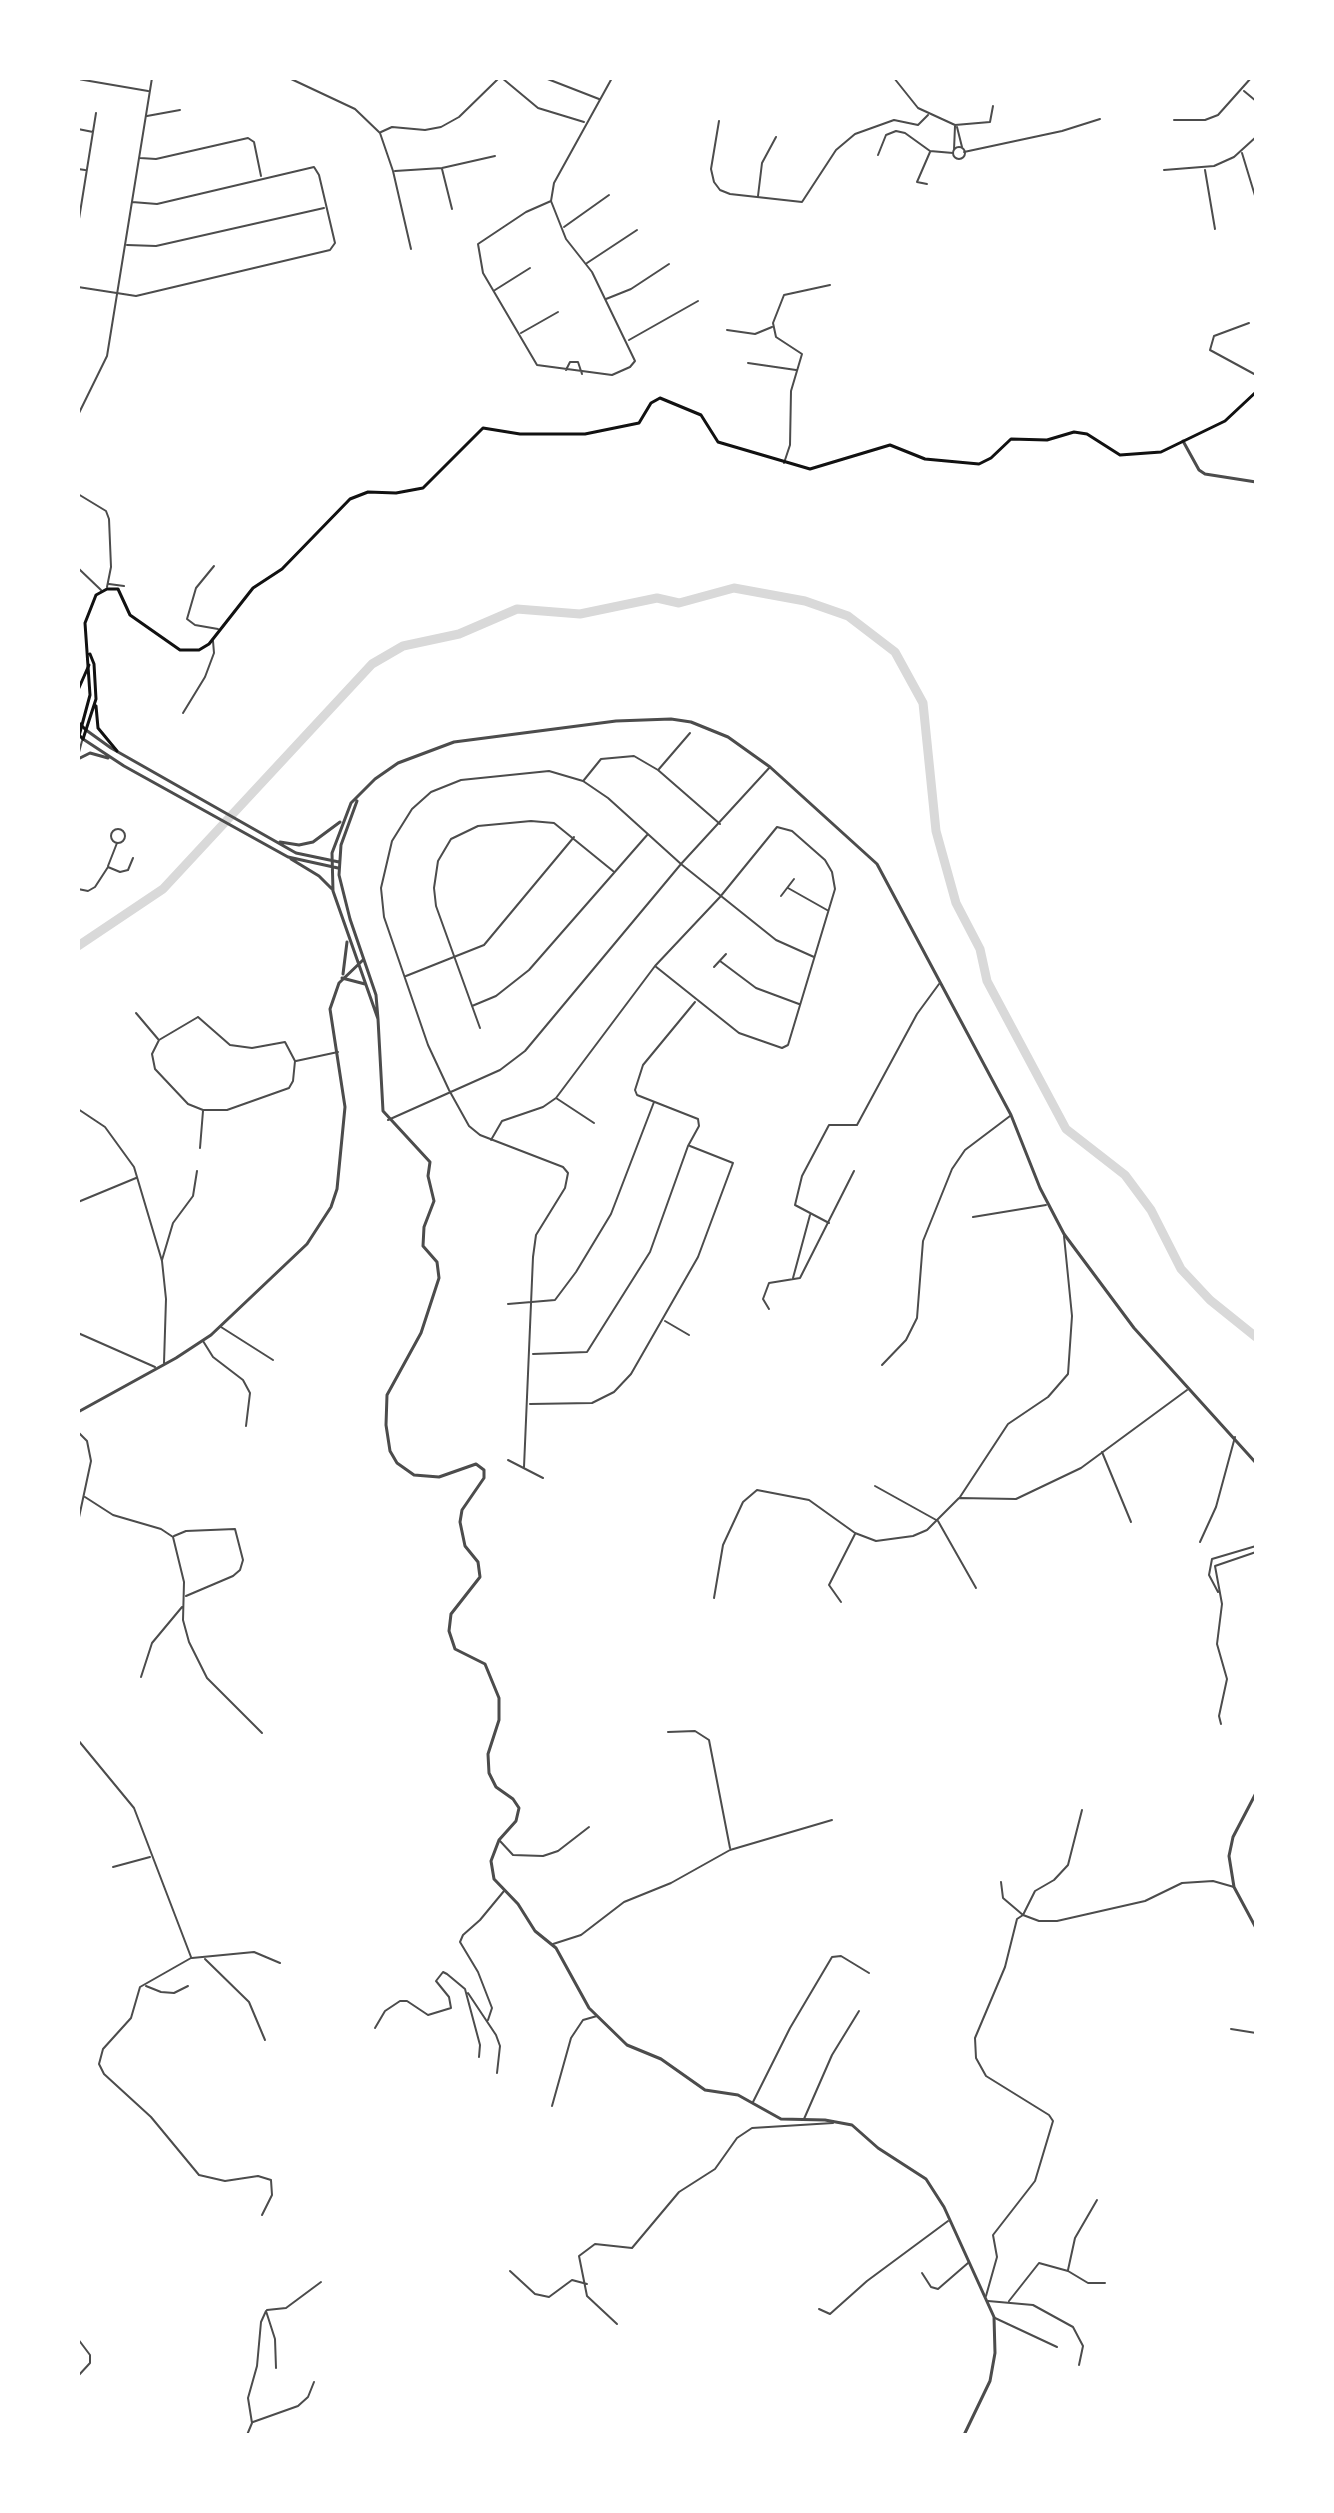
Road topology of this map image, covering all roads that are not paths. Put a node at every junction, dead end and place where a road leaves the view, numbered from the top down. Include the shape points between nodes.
1 (152, 78) edge
2 (289, 78) edge
3 (500, 78) edge
4 (545, 78) edge
5 (612, 78) edge
6 (894, 78) edge
7 (1251, 78) edge
8 (78, 79) edge
9 (1243, 90) junction
10 (149, 91) junction
11 (599, 99) junction
12 (1256, 101) edge
13 (993, 106) dead end
14 (180, 110) dead end
15 (96, 113) dead end
16 (928, 115) junction
17 (146, 116) junction
18 (1100, 119) dead end
19 (1174, 120) dead end
20 (719, 121) dead end
21 (585, 122) junction
22 (955, 125) junction
23 (78, 129) edge
24 (93, 132) junction
25 (380, 133) junction
26 (776, 137) dead end
27 (1256, 137) edge
28 (963, 150) junction
29 (930, 151) junction
30 (953, 152) junction
31 (1241, 152) junction
32 (878, 155) dead end
33 (495, 156) dead end
34 (138, 158) junction
35 (442, 168) junction
36 (78, 169) edge
37 (1205, 169) junction
38 (1164, 170) dead end
39 (86, 171) junction
40 (393, 171) junction
41 (262, 178) junction
42 (927, 184) dead end
43 (1255, 186) edge
44 (609, 195) dead end
45 (758, 197) junction
46 (1256, 199) edge
47 (551, 201) junction
48 (132, 202) junction
49 (326, 207) junction
50 (452, 209) dead end
51 (79, 210) edge
52 (78, 225) edge
53 (563, 228) junction
54 (1215, 229) dead end
55 (637, 230) dead end
56 (126, 245) junction
57 (411, 249) dead end
58 (586, 263) junction
59 (669, 264) dead end
60 (530, 268) dead end
61 (830, 285) dead end
62 (78, 287) edge
63 (494, 290) junction
64 (118, 294) junction
65 (605, 300) junction
66 (698, 301) dead end
67 (558, 312) dead end
68 (1249, 323) dead end
69 (773, 326) junction
70 (727, 330) dead end
71 (520, 334) junction
72 (627, 340) junction
73 (748, 363) dead end
74 (565, 371) junction
75 (797, 371) junction
76 (582, 374) junction
77 (1256, 375) edge
78 (1256, 392) edge
79 (78, 415) edge
80 (1183, 441) junction
81 (784, 463) junction
82 (1256, 482) edge
83 (78, 494) edge
84 (214, 566) dead end
85 (78, 568) edge
86 (107, 586) junction
87 (124, 586) dead end
88 (101, 591) junction
89 (223, 628) junction
90 (212, 640) junction
91 (89, 651) junction
92 (89, 665) junction
93 (78, 690) edge
94 (95, 703) junction
95 (183, 713) dead end
96 (78, 722) edge
97 (84, 728) junction
98 (690, 733) dead end
99 (80, 738) edge
100 (117, 751) junction
101 (78, 758) edge
102 (111, 759) junction
103 (770, 767) junction
104 (658, 770) junction
105 (583, 781) junction
106 (357, 799) junction
107 (343, 817) junction
108 (720, 824) junction
109 (649, 833) junction
110 (574, 837) junction
111 (276, 841) junction
112 (117, 843) dead end
113 (288, 857) junction
114 (133, 858) dead end
115 (681, 864) junction
116 (331, 865) junction
117 (338, 865) junction
118 (108, 867) junction
119 (613, 871) junction
120 (794, 879) dead end
121 (78, 888) edge
122 (788, 888) junction
123 (333, 891) junction
124 (781, 896) dead end
125 (720, 897) junction
126 (829, 911) junction
127 (347, 937) junction
128 (726, 954) dead end
129 (814, 957) junction
130 (453, 958) junction
131 (363, 960) junction
132 (720, 961) junction
133 (357, 963) junction
134 (655, 966) junction
135 (714, 967) dead end
136 (405, 976) junction
137 (342, 978) junction
138 (940, 983) junction
139 (366, 985) junction
140 (696, 1001) junction
141 (800, 1004) junction
142 (470, 1007) junction
143 (136, 1013) dead end
144 (378, 1019) junction
145 (480, 1028) dead end
146 (159, 1040) junction
147 (338, 1052) junction
148 (295, 1061) junction
149 (449, 1090) junction
150 (556, 1098) junction
151 (654, 1102) junction
152 (78, 1109) edge
153 (203, 1110) junction
154 (1011, 1115) junction
155 (388, 1120) junction
156 (594, 1123) dead end
157 (491, 1140) junction
158 (688, 1146) junction
159 (200, 1148) dead end
160 (197, 1171) dead end
161 (854, 1171) dead end
162 (137, 1177) junction
163 (78, 1202) edge
164 (1047, 1205) junction
165 (811, 1213) junction
166 (973, 1217) dead end
167 (829, 1223) junction
168 (1064, 1234) junction
169 (162, 1261) junction
170 (793, 1279) junction
171 (533, 1303) junction
172 (508, 1304) dead end
173 (769, 1309) dead end
174 (664, 1320) junction
175 (220, 1327) junction
176 (78, 1333) edge
177 (689, 1335) dead end
178 (203, 1340) junction
179 (531, 1354) junction
180 (273, 1360) dead end
181 (164, 1364) junction
182 (882, 1365) dead end
183 (156, 1368) junction
184 (1188, 1389) junction
185 (528, 1404) junction
186 (78, 1412) edge
187 (246, 1426) dead end
188 (78, 1432) edge
189 (1235, 1437) junction
190 (1102, 1451) junction
191 (508, 1460) dead end
192 (1256, 1463) edge
193 (524, 1467) junction
194 (543, 1478) dead end
195 (875, 1486) dead end
196 (85, 1497) junction
197 (959, 1498) junction
198 (938, 1521) junction
199 (78, 1522) edge
200 (1131, 1522) dead end
201 (855, 1533) junction
202 (173, 1537) junction
203 (1200, 1542) dead end
204 (1256, 1546) edge
205 (1256, 1552) edge
206 (976, 1588) dead end
207 (1220, 1594) junction
208 (184, 1597) junction
209 (714, 1598) dead end
210 (841, 1602) dead end
211 (183, 1606) junction
212 (141, 1677) dead end
213 (1221, 1724) dead end
214 (668, 1732) dead end
215 (262, 1733) dead end
216 (78, 1740) edge
217 (1256, 1793) edge
218 (1082, 1810) dead end
219 (832, 1820) dead end
220 (589, 1827) dead end
221 (499, 1840) junction
222 (730, 1850) junction
223 (152, 1856) junction
224 (113, 1867) dead end
225 (1001, 1882) dead end
226 (1234, 1887) junction
227 (504, 1890) junction
228 (1023, 1915) junction
229 (1256, 1928) edge
230 (552, 1944) junction
231 (191, 1958) junction
232 (205, 1959) junction
233 (280, 1963) dead end
234 (869, 1973) dead end
235 (145, 1985) junction
236 (188, 1986) dead end
237 (465, 1989) junction
238 (859, 2011) dead end
239 (597, 2016) junction
240 (488, 2020) junction
241 (375, 2028) dead end
242 (1231, 2029) dead end
243 (1256, 2033) edge
244 (265, 2040) dead end
245 (479, 2057) dead end
246 (497, 2073) dead end
247 (753, 2102) junction
248 (552, 2106) dead end
249 (804, 2120) junction
250 (839, 2123) junction
251 (1097, 2200) dead end
252 (262, 2215) dead end
253 (949, 2220) junction
254 (969, 2263) junction
255 (510, 2271) dead end
256 (1068, 2271) junction
257 (922, 2273) dead end
258 (321, 2282) dead end
259 (1105, 2283) dead end
260 (587, 2284) junction
261 (986, 2299) junction
262 (1009, 2302) junction
263 (819, 2309) dead end
264 (266, 2311) junction
265 (994, 2317) junction
266 (617, 2324) dead end
267 (78, 2339) edge
268 (1057, 2347) dead end
269 (1079, 2365) dead end
270 (276, 2368) dead end
271 (78, 2376) edge
272 (314, 2382) dead end
273 (252, 2423) junction
274 (247, 2435) edge
275 (964, 2435) edge

1 - 10 street
2 - 25 street via 355,109
3 - 21 street via 538,108
3 - 25 street via 441,127 392,127
4 - 11 street
5 - 11 street
6 - 16 street
7 - 9 street
8 - 10 street
9 - 12 street
9 - 19 street via 1218,115
10 - 17 street
11 - 21 street
13 - 22 street via 990,122
14 - 17 street
15 - 24 street
16 - 22 street
16 - 45 street via 918,125 894,120 855,134 836,150 802,202
17 - 34 street
18 - 28 street
20 - 45 street via 711,169 714,182 730,194
21 - 47 street via 554,183
22 - 28 street
22 - 30 street
23 - 24 street
24 - 39 street
25 - 40 street
26 - 45 street via 762,163
27 - 31 street
28 - 30 street
28 - 30 street via 960,159
29 - 30 street
29 - 32 street via 896,131 886,135
29 - 42 street via 917,182
31 - 37 street
31 - 43 street
33 - 35 street
34 - 41 street via 156,159 248,138 254,142
34 - 48 street
35 - 40 street
35 - 50 street
36 - 39 street
37 - 38 street
37 - 54 street
39 - 51 street
40 - 57 street
41 - 48 street via 157,204
41 - 49 street via 314,167
43 - 46 street
44 - 53 street
47 - 53 street
47 - 63 street via 478,244 483,273
48 - 56 street
49 - 56 street via 156,246
49 - 64 street via 335,243 330,250 147,294
51 - 52 street
53 - 58 street
55 - 58 street
56 - 64 street
58 - 65 street
59 - 65 street
60 - 63 street
61 - 69 street via 784,295
62 - 64 street
63 - 71 street
64 - 79 street via 107,356
65 - 72 street
66 - 72 street
67 - 71 street
68 - 77 street via 1220,331 1209,344 1210,350
69 - 70 street via 755,334
69 - 75 street via 776,337 802,354
71 - 74 street via 537,365
72 - 76 street via 635,361 630,367 612,375
73 - 75 street
74 - 76 street
74 - 76 street via 570,362 578,362
75 - 81 street
78 - 80 main road via 1225,421
80 - 81 main road via 1150,455 1120,455 1087,434 1074,432 1047,440 1014,438 979,464 925,459 890,445 818,469
80 - 82 street via 1199,470
81 - 89 main road via 718,442 701,415 667,399 651,403 639,423 585,434 483,428 423,488 368,492 350,499 282,569 253,588
83 - 86 street via 106,511 111,567
84 - 89 street via 196,588 187,619
85 - 88 street
86 - 87 street
86 - 88 main road
86 - 90 main road via 122,592 130,615 180,650 199,650
88 - 91 main road via 85,623
89 - 90 main road
90 - 95 street via 214,653 205,677
91 - 92 main road
91 - 94 main road
92 - 93 main road
92 - 97 main road
94 - 97 main road
94 - 100 main road via 98,728
96 - 97 main road
97 - 99 main road
97 - 100 street
98 - 104 street
99 - 101 street
99 - 102 street
100 - 111 street
101 - 102 street via 90,753
102 - 113 street
103 - 106 street via 728,737 691,722 616,721 454,742 398,763
103 - 108 street
103 - 138 street via 877,864
104 - 105 street via 634,756 601,759
104 - 108 street
105 - 109 street
105 - 136 street via 531,770 461,780 431,792 412,809 392,841 381,888 384,917
106 - 107 street
106 - 117 street
107 - 111 street via 313,842
107 - 116 street
108 - 115 street
109 - 115 street
109 - 119 street
110 - 119 street
110 - 130 street via 484,945
110 - 130 street via 554,823 531,821 478,826 451,839 438,861 434,888
111 - 116 street
112 - 118 street
113 - 116 street
113 - 123 street
114 - 118 street via 128,870
115 - 125 street
115 - 149 street via 525,1051 500,1070
116 - 117 street
116 - 123 street
117 - 131 street
118 - 121 street via 95,887
119 - 142 street via 529,970 496,996
120 - 122 street
122 - 124 street
122 - 126 street
123 - 127 street
125 - 126 street via 777,827 785,826 832,872 835,889
125 - 129 street via 776,940
125 - 134 street
126 - 129 street
127 - 133 street
127 - 137 street
128 - 132 street
129 - 141 street
130 - 136 street
130 - 142 street
131 - 133 street
131 - 144 street
132 - 135 street
132 - 141 street via 756,988
133 - 137 street
133 - 139 street
134 - 140 street
134 - 150 street
136 - 149 street
137 - 139 street
137 - 147 street via 330,1009
138 - 154 street
138 - 165 street via 917,1014 857,1125 826,1129 794,1202
139 - 144 street
140 - 141 street via 739,1033 782,1048 788,1045
140 - 151 street via 643,1065 635,1090
142 - 145 street
143 - 146 street
144 - 155 street via 380,1091
146 - 148 street via 198,1017 230,1045 252,1048 285,1042
146 - 153 street via 152,1064 178,1096
147 - 148 street
147 - 175 street via 345,1107 331,1207 307,1244
148 - 153 street via 293,1081 282,1092 227,1110
149 - 155 street
149 - 157 street via 469,1126
150 - 156 street
150 - 157 street via 502,1121
151 - 158 street via 698,1119
151 - 171 street via 611,1214 583,1261 555,1300
152 - 162 street via 105,1127
153 - 159 street
154 - 164 street
154 - 182 street via 965,1150 952,1169 923,1241 917,1318 906,1340
155 - 221 street via 430,1162 434,1201 423,1246 437,1262 439,1278 421,1333 387,1395 390,1451 414,1475 439,1477 476,1464 484,1470 460,1522 480,1577 451,1614 449,1631 455,1649 485,1664 499,1698 489,1773 519,1808 516,1821
157 - 171 street via 568,1173 565,1188 536,1235
158 - 174 street via 733,1163 698,1257
158 - 179 street via 650,1252 587,1352
160 - 169 street via 193,1196 173,1223
161 - 167 street
162 - 163 street
162 - 169 street
164 - 166 street
164 - 168 street
165 - 167 street
165 - 170 street
167 - 170 street via 800,1278
168 - 184 street via 1109,1297
168 - 197 street via 1072,1316 1068,1374 1048,1397 1008,1424
169 - 181 street
170 - 173 street via 769,1283 763,1299
171 - 172 street
171 - 179 street
174 - 177 street
174 - 185 street via 614,1392 581,1406
175 - 178 street
175 - 180 street
176 - 183 street
178 - 181 street
178 - 187 street via 250,1393
179 - 185 street
181 - 183 street
183 - 186 street
184 - 189 street
184 - 190 street
185 - 193 street
188 - 196 street via 91,1453
189 - 192 street
189 - 203 street
190 - 197 street via 1081,1468 1016,1499
190 - 200 street
191 - 193 street
193 - 194 street
195 - 198 street
196 - 199 street
196 - 202 street via 113,1515
197 - 198 street
198 - 201 street via 889,1542
198 - 206 street
201 - 209 street via 809,1500 757,1490 743,1502 723,1545
201 - 210 street via 829,1585
202 - 208 street
202 - 208 street via 186,1531 235,1529 243,1560 233,1576
204 - 207 street via 1212,1559 1209,1575
205 - 207 street via 1216,1563
207 - 213 street via 1217,1644 1227,1679
208 - 211 street
211 - 212 street via 152,1643
211 - 215 street via 189,1642 207,1678
214 - 222 street via 695,1731 709,1740
216 - 223 street via 134,1808
217 - 226 street via 1233,1837 1229,1856
218 - 228 street via 1068,1865 1035,1891
219 - 222 street
220 - 221 street via 543,1856 513,1855
221 - 227 street via 491,1861 494,1879
222 - 230 street via 624,1902 581,1935
223 - 224 street
223 - 231 street
225 - 228 street via 1003,1898
226 - 228 street via 1191,1882 1145,1901 1057,1921
226 - 229 street
227 - 230 street via 535,1931
227 - 240 street via 460,1942 492,2008
228 - 261 street via 1017,1919 1005,1967 979,2023 976,2058 986,2076 1049,2115 1053,2129 1035,2181 993,2235 997,2257
230 - 239 street
231 - 232 street
231 - 235 street
232 - 233 street via 254,1952
232 - 244 street via 249,2002
234 - 247 street via 841,1956 832,1957
235 - 236 street via 174,1993
235 - 252 street via 131,2018 103,2049 99,2064 104,2074 151,2117 199,2175 225,2181 258,2176 271,2180 272,2195
237 - 240 street
237 - 241 street via 443,1972 436,1981 451,2008 428,2015 400,2001 385,2011
237 - 245 street
238 - 249 street via 832,2055
239 - 247 street via 627,2045 661,2059 705,2090
239 - 248 street via 583,2020 571,2038
240 - 246 street via 500,2046
242 - 243 street
247 - 249 street via 781,2119
249 - 250 street
250 - 253 street via 852,2125 926,2179
250 - 260 street via 752,2128 737,2138 715,2169 679,2192 632,2248 595,2244 579,2256
251 - 256 street via 1075,2238
253 - 254 street
253 - 263 street via 830,2314
254 - 257 street via 938,2289
254 - 261 street
255 - 260 street via 535,2294 549,2297 572,2280
256 - 259 street via 1088,2283
256 - 262 street via 1039,2263
258 - 264 street via 286,2308
260 - 266 street via 587,2296
261 - 262 street
261 - 265 street
262 - 269 street via 1042,2308 1078,2331 1083,2346
264 - 270 street via 275,2339
264 - 273 street via 248,2398
265 - 268 street
265 - 275 street via 990,2381
267 - 271 street via 90,2355
272 - 273 street via 298,2406
273 - 274 street

